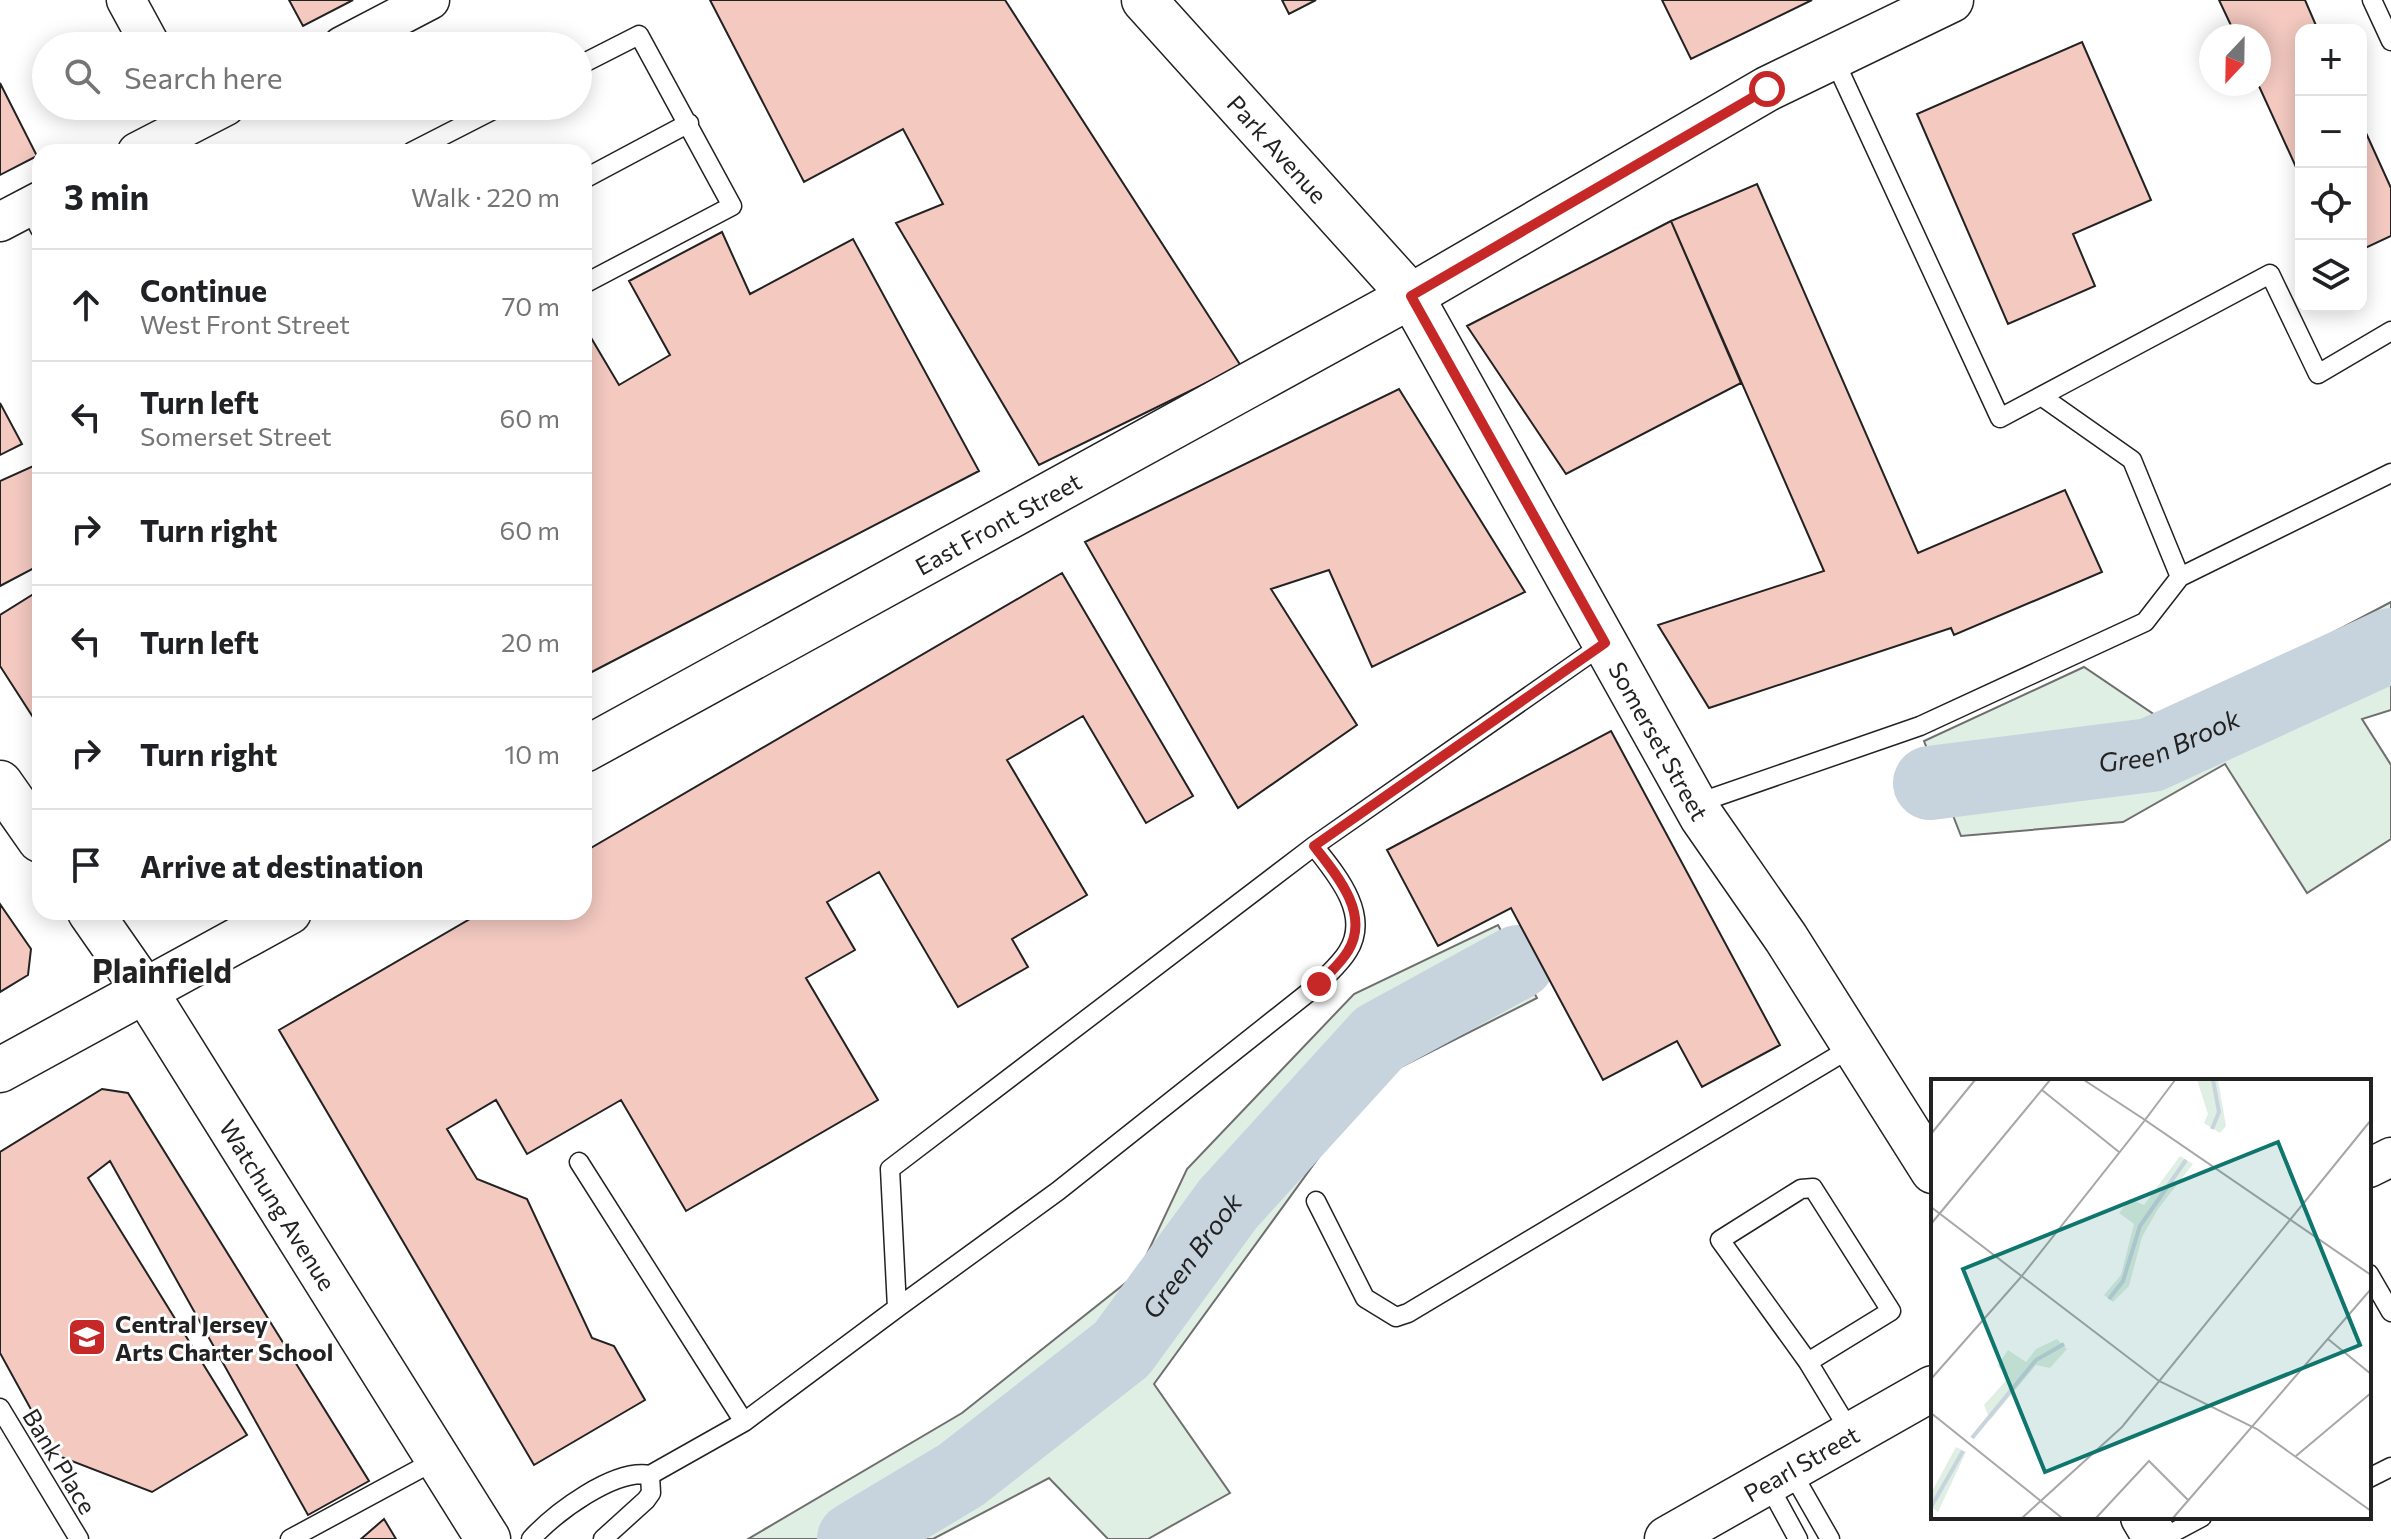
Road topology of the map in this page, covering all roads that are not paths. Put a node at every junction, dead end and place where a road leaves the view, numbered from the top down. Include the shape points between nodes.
1 (126, 0) edge
2 (1144, 0) edge
3 (1951, 0) edge
4 (2372, 0) edge
5 (415, 4) edge
6 (143, 32) edge
7 (366, 32) edge
8 (2391, 41) edge
9 (1833, 57) junction
10 (592, 59) edge
11 (181, 120) edge
12 (474, 120) edge
13 (689, 123) junction
14 (148, 144) edge
15 (427, 144) edge
16 (592, 175) edge
17 (592, 280) edge
18 (1411, 296) junction
19 (2391, 331) edge
20 (2041, 396) junction
21 (2391, 473) edge
22 (2180, 577) junction
23 (1605, 643) junction
24 (592, 746) edge
25 (0, 783) edge
26 (1695, 804) junction
27 (32, 829) edge
28 (1314, 846) junction
29 (96, 920) edge
30 (274, 920) edge
31 (145, 991) junction
32 (1854, 1046) junction
33 (0, 1070) edge
34 (2391, 1157) edge
35 (579, 1162) dead end
36 (2371, 1167) edge
37 (1931, 1168) edge
38 (1316, 1201) dead end
39 (2371, 1277) edge
40 (897, 1308) junction
41 (2391, 1312) edge
42 (1808, 1362) junction
43 (1931, 1389) edge
44 (0, 1408) edge
45 (744, 1422) junction
46 (1851, 1433) junction
47 (438, 1459) junction
48 (2391, 1467) edge
49 (650, 1475) junction
50 (1778, 1476) junction
51 (2371, 1477) edge
52 (2144, 1519) edge
53 (2198, 1519) edge
54 (79, 1539) edge
55 (290, 1539) edge
56 (488, 1539) edge
57 (531, 1539) edge
58 (603, 1539) edge
59 (1667, 1539) edge
60 (1798, 1539) edge
61 (1830, 1539) edge
62 (2159, 1539) edge

1 - 6 street
2 - 18 street, Park Avenue
3 - 9 street, East Front Street
4 - 8 lane
5 - 7 street
9 - 18 street, East Front Street via 1767,89
9 - 20 lane via 2000,418
10 - 13 lane via 639,35
11 - 14 street
12 - 15 lane
13 - 16 lane
13 - 17 lane via 732,206
18 - 23 street, Somerset Street
18 - 24 street, East Front Street
19 - 20 lane via 2318,374 2270,274
20 - 22 lane via 2132,460
21 - 22 lane
22 - 26 lane via 2145,622 1920,726
23 - 26 street, Somerset Street
23 - 28 lane
25 - 27 street
26 - 32 street, Somerset Street
28 - 40 lane via 890,1169
28 - 40 lane via 1337,876 1357,930 1348,951 1319,984 1058,1191
29 - 31 street, Watchung Avenue
30 - 31 street
31 - 33 street
31 - 47 street, Watchung Avenue
32 - 37 street, Somerset Street
32 - 38 lane via 1396,1317 1365,1298
34 - 36 street
35 - 45 lane
39 - 41 lane
40 - 45 lane
42 - 42 lane via 1891,1311 1813,1188 1801,1189 1720,1240
42 - 46 lane
43 - 46 street, Pearl Street
44 - 54 lane, Bank Place
45 - 49 lane
46 - 50 street, Pearl Street
47 - 55 lane
47 - 56 street, Watchung Avenue
48 - 51 lane
49 - 57 lane via 637,1473 611,1482 571,1505
49 - 58 lane via 646,1500
50 - 59 street, Pearl Street
50 - 60 lane
50 - 61 lane
52 - 62 street
53 - 62 lane

